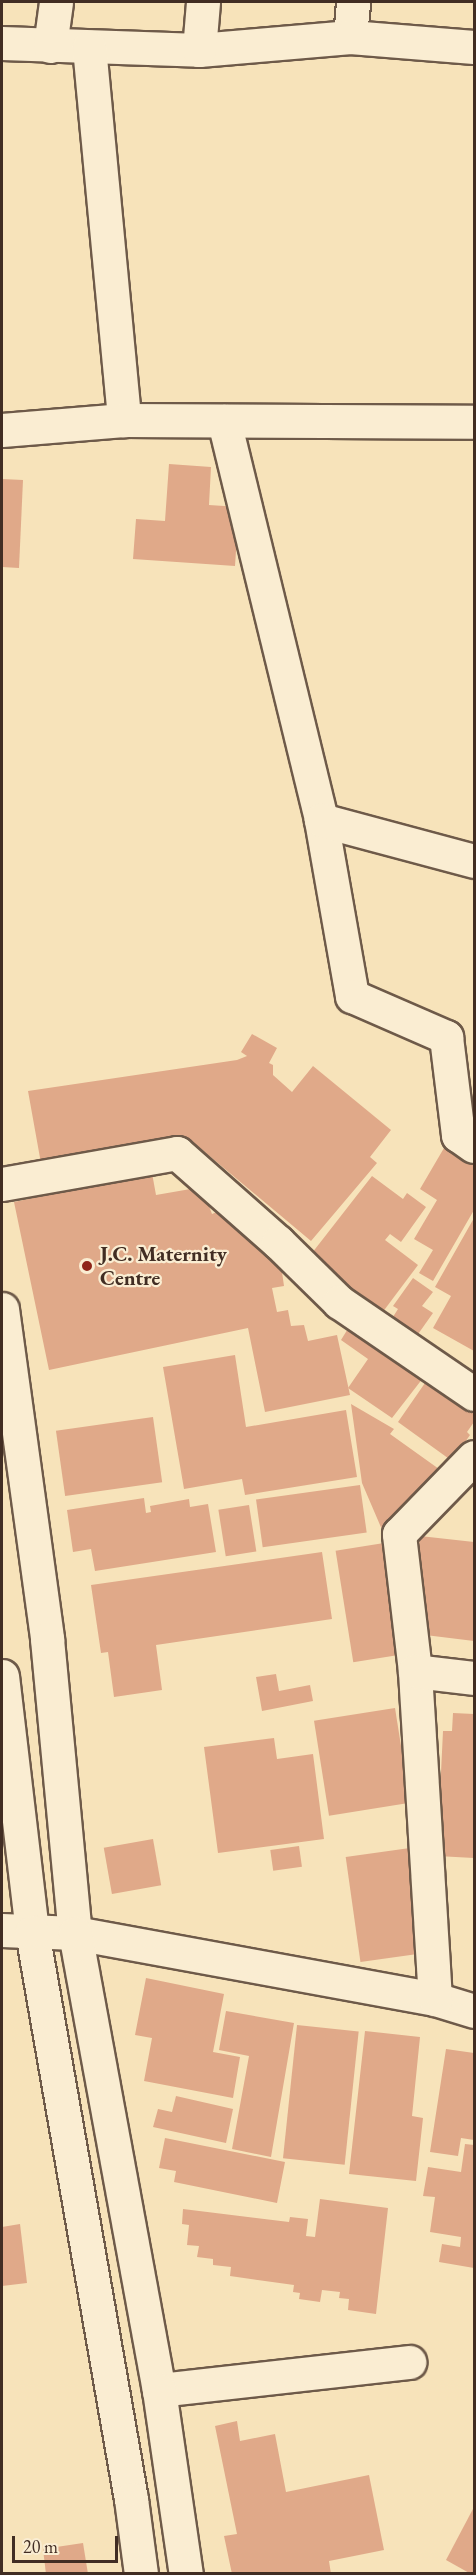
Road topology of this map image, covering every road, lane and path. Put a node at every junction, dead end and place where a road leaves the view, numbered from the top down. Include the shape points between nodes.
1 (56, 2) edge
2 (203, 2) edge
3 (353, 2) edge
4 (350, 37) junction
5 (2, 43) edge
6 (50, 46) junction
7 (89, 47) junction
8 (474, 47) edge
9 (199, 50) junction
10 (124, 420) junction
11 (224, 421) junction
12 (474, 422) edge
13 (2, 430) edge
14 (321, 820) junction
15 (474, 861) edge
16 (460, 1043) edge
17 (474, 1146) edge
18 (2, 1184) edge
19 (2, 1309) edge
20 (474, 1394) edge
21 (474, 1457) edge
22 (415, 1671) junction
23 (2, 1676) edge
24 (474, 1678) edge
25 (17, 1931) edge
26 (75, 1934) junction
27 (435, 1999) junction
28 (474, 2011) edge
29 (410, 2362) dead end
30 (159, 2390) junction
31 (141, 2574) edge
32 (186, 2574) edge

1 - 6 street
2 - 9 street
3 - 4 street
4 - 8 street
4 - 9 street
5 - 6 street
6 - 7 street
7 - 9 street
7 - 10 street
10 - 11 street
10 - 13 street
11 - 12 street
11 - 14 street
14 - 15 street
14 - 16 street via 352,996
16 - 17 street via 458,1135
18 - 20 street via 177,1153 339,1302
19 - 26 street via 47,1639
21 - 22 street via 399,1534
22 - 24 street
22 - 27 street
23 - 25 street
25 - 26 street
25 - 31 street via 131,2499
26 - 27 street
26 - 30 street
27 - 28 street
29 - 30 street
30 - 32 street

